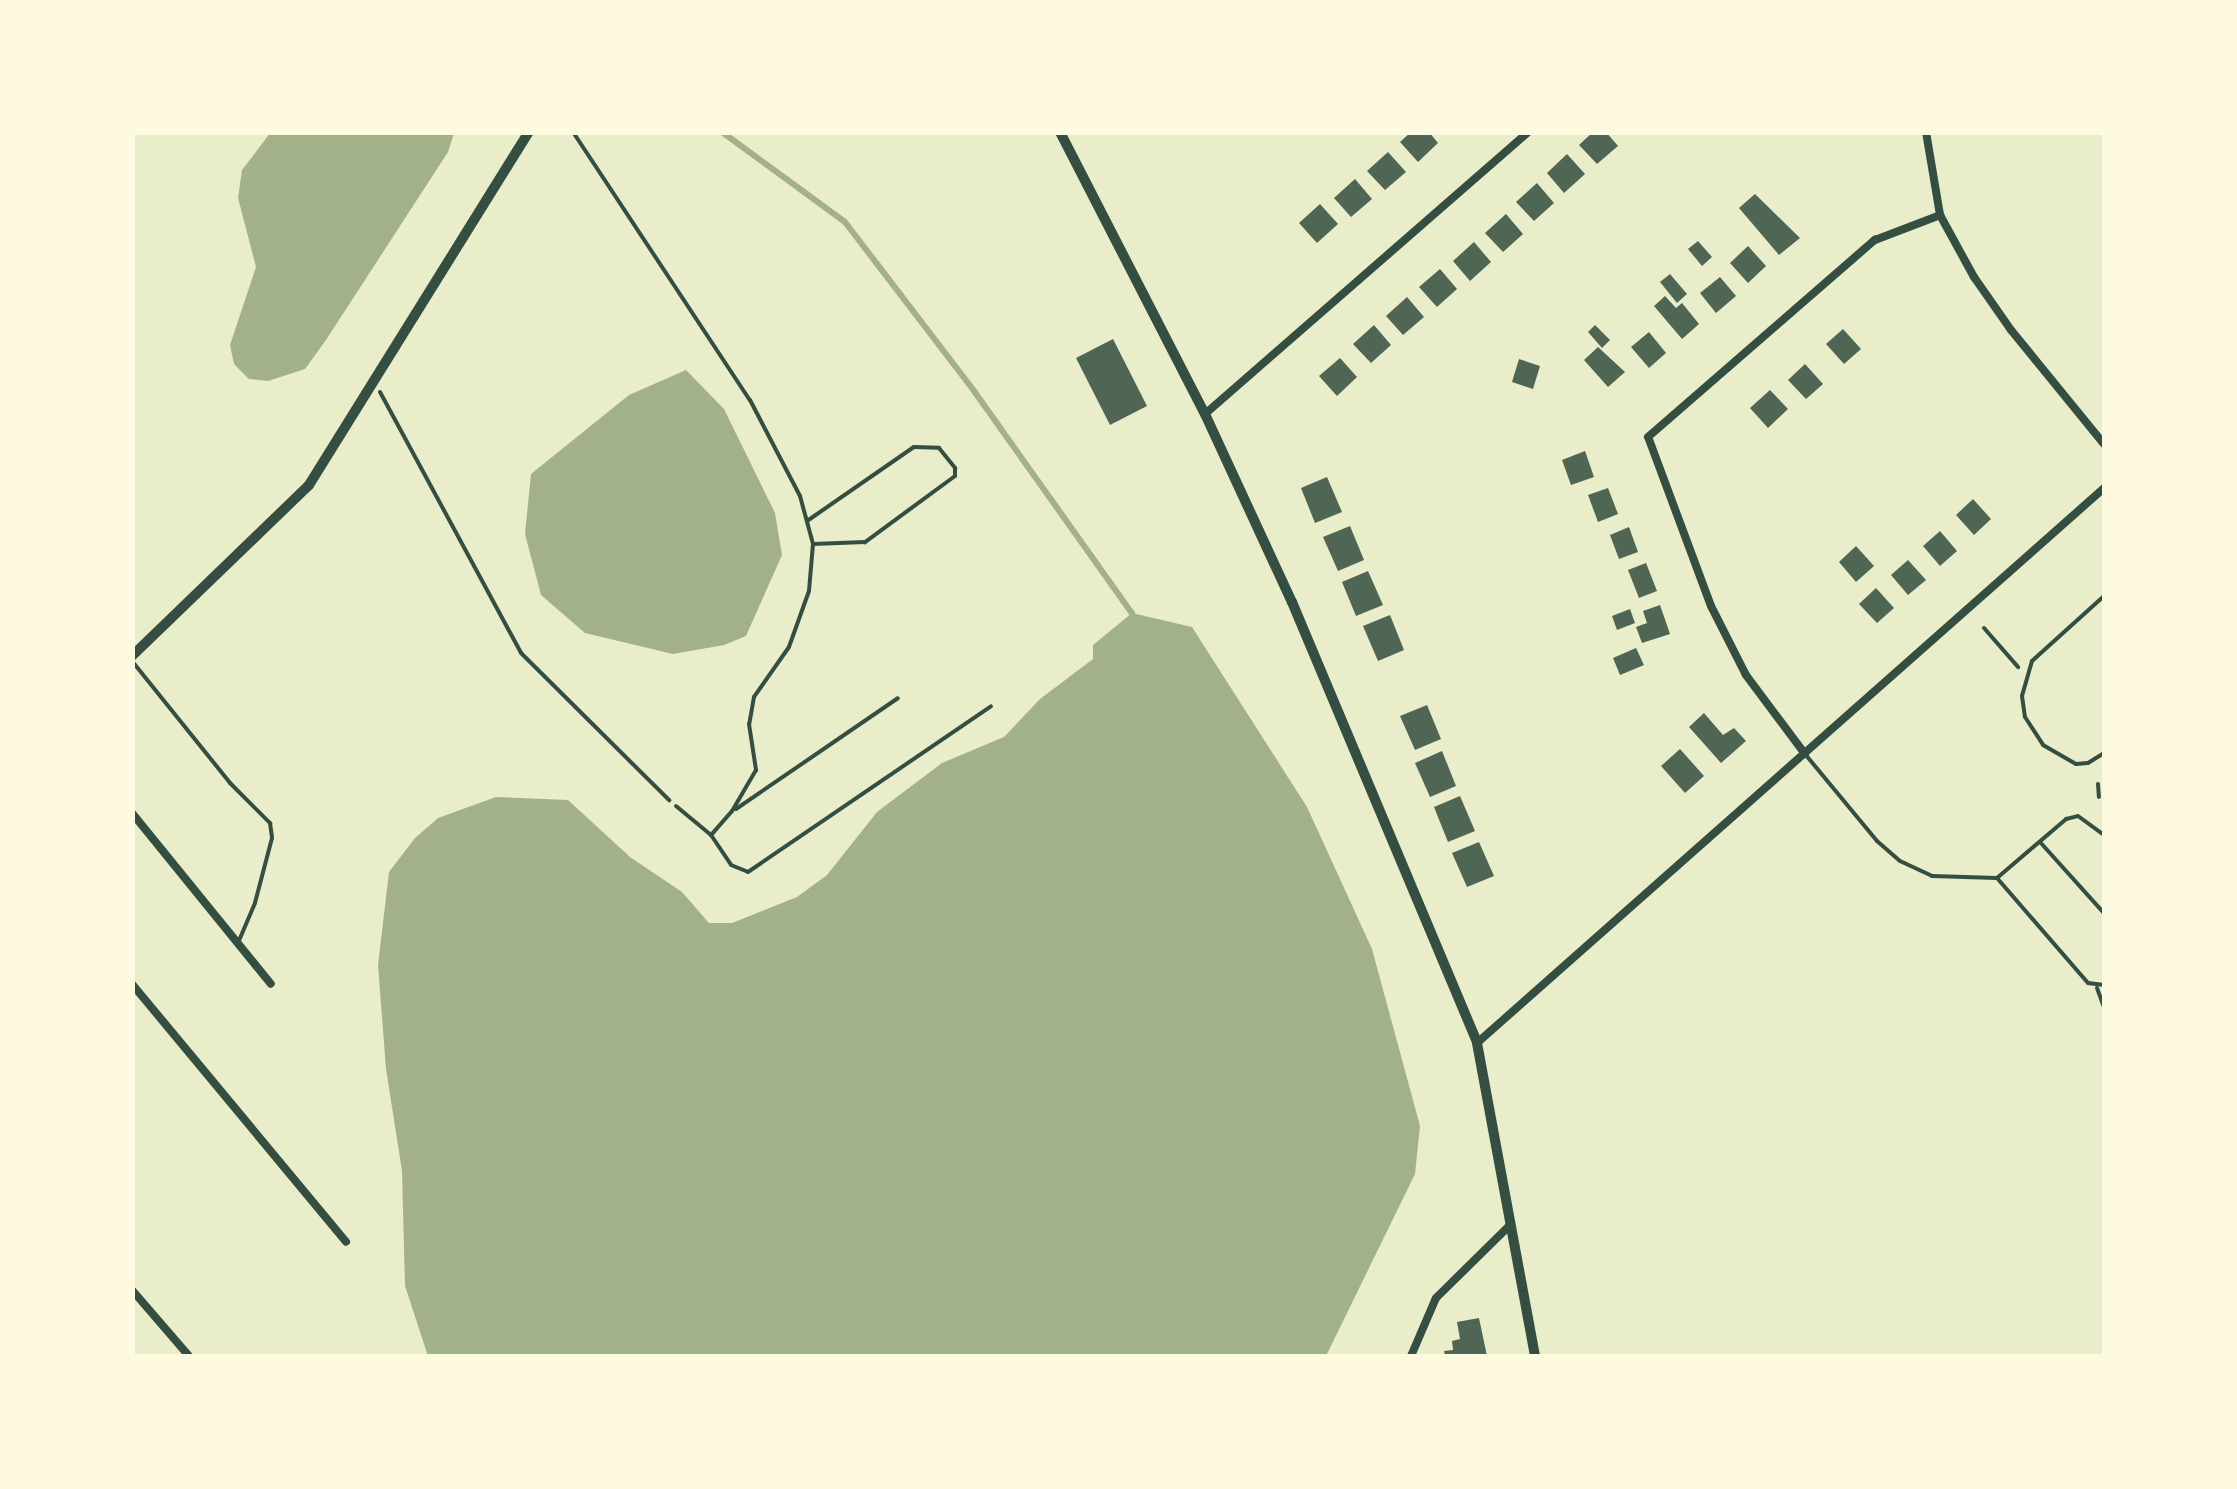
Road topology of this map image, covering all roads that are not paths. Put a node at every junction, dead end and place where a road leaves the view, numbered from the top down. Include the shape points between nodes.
1 (529, 132) edge
2 (573, 132) edge
3 (1060, 132) edge
4 (1528, 132) edge
5 (1926, 132) edge
6 (1940, 215) junction
7 (1205, 414) junction
8 (2104, 444) edge
9 (2104, 488) edge
10 (807, 521) junction
11 (813, 544) junction
12 (2104, 596) edge
13 (132, 658) edge
14 (898, 698) dead end
15 (991, 706) dead end
16 (2104, 753) edge
17 (1805, 754) junction
18 (676, 806) road end
19 (732, 811) junction
20 (132, 813) edge
21 (710, 835) junction
22 (2104, 836) edge
23 (2040, 842) junction
24 (1997, 878) junction
25 (2104, 913) edge
26 (238, 943) junction
27 (132, 984) edge
28 (271, 984) dead end
29 (2104, 985) edge
30 (2096, 987) junction
31 (2104, 1007) edge
32 (1477, 1043) junction
33 (1508, 1227) junction
34 (346, 1242) dead end
35 (132, 1290) edge
36 (189, 1356) edge
37 (1410, 1356) edge
38 (1535, 1356) edge

1 - 13 street via 309,485
2 - 10 lane via 750,400
3 - 7 street
4 - 7 street
5 - 6 street
6 - 8 street via 2011,330
6 - 17 street via 1876,240 1648,437 1711,606 1746,675
7 - 32 street via 1292,602
9 - 17 street
10 - 11 lane
10 - 11 lane via 914,448 939,448 954,468 955,476 865,542
11 - 19 lane via 808,591 789,647 754,697 749,724 756,770
12 - 16 lane via 2032,661 2022,696 2032,732 2060,757 2088,763
13 - 26 lane via 230,783 270,822 255,903
14 - 19 lane
15 - 21 lane via 748,872 731,864
17 - 24 lane via 1900,861 1932,876
17 - 32 street
18 - 21 lane
19 - 21 lane
20 - 26 street
22 - 23 lane via 2078,816
23 - 24 lane
23 - 25 lane
24 - 30 lane
26 - 28 street
27 - 34 street
29 - 30 lane
30 - 31 lane
32 - 33 street
33 - 37 street via 1436,1298
33 - 38 street
35 - 36 street

